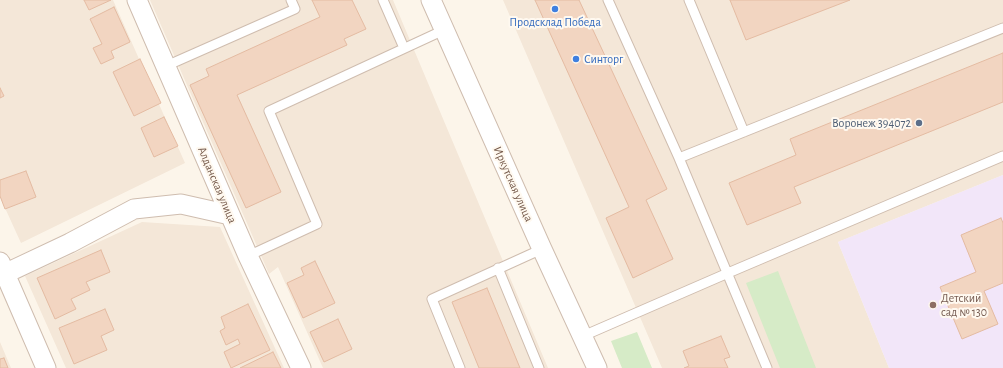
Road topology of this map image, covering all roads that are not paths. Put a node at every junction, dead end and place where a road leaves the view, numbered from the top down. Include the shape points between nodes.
1 (137, 0) edge
2 (291, 0) edge
3 (383, 0) edge
4 (431, 0) edge
5 (608, 0) edge
6 (690, 0) edge
7 (1003, 28) edge
8 (444, 30) junction
9 (404, 48) junction
10 (166, 66) junction
11 (744, 132) junction
12 (1003, 156) edge
13 (679, 158) junction
14 (230, 215) junction
15 (542, 248) junction
16 (248, 256) junction
17 (498, 268) junction
18 (2, 271) edge
19 (728, 273) junction
20 (583, 336) junction
21 (46, 368) edge
22 (301, 368) edge
23 (460, 368) edge
24 (539, 368) edge
25 (597, 368) edge
26 (767, 368) edge

1 - 10 street, Алданская улица
2 - 10 lane via 295,9
3 - 9 lane
4 - 8 street, Иркутская улица
5 - 13 lane
6 - 11 lane
7 - 11 lane
8 - 9 lane
8 - 15 street, Иркутская улица
9 - 16 lane via 269,111 317,224
10 - 14 street, Алданская улица
11 - 13 lane
12 - 19 lane
13 - 19 lane
14 - 16 street, Алданская улица
14 - 18 street via 181,204 134,209 70,243
15 - 17 lane
15 - 20 street, Иркутская улица
16 - 22 street, Алданская улица
17 - 23 lane via 432,299
17 - 24 lane
18 - 21 street
19 - 20 lane
19 - 26 lane
20 - 25 street, Иркутская улица

